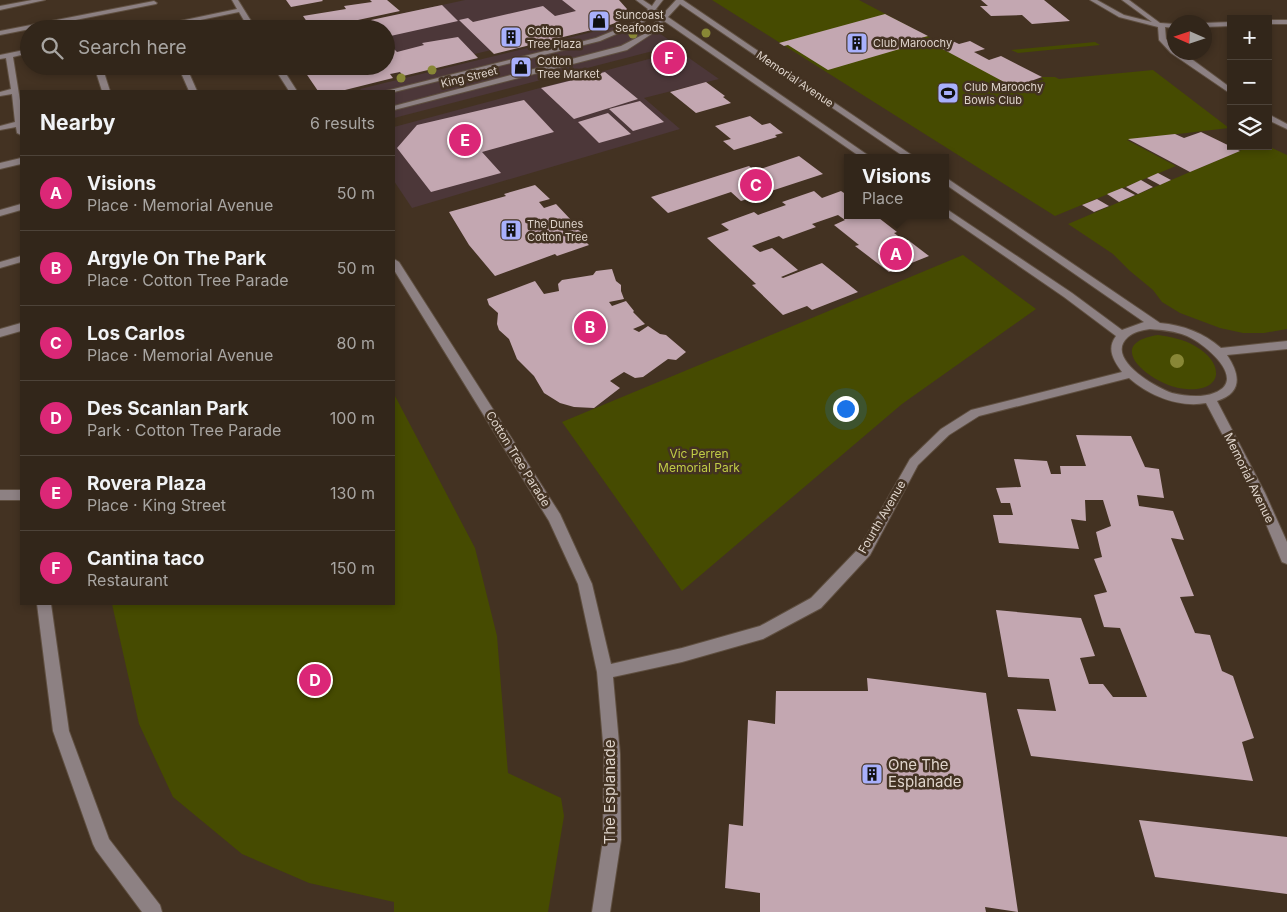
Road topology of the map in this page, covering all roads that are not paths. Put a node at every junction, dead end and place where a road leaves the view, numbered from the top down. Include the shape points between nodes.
1 (42, 0) edge
2 (235, 0) edge
3 (640, 0) edge
4 (660, 0) edge
5 (679, 0) edge
6 (1093, 0) edge
7 (1125, 0) edge
8 (153, 2) edge
9 (0, 8) edge
10 (241, 10) junction
11 (653, 10) junction
12 (157, 11) dead end
13 (664, 18) junction
14 (64, 20) edge
15 (196, 20) edge
16 (247, 20) edge
17 (1272, 22) edge
18 (1287, 22) edge
19 (1227, 24) edge
20 (1161, 25) junction
21 (1167, 25) edge
22 (1212, 25) edge
23 (20, 29) edge
24 (0, 33) edge
25 (598, 40) junction
26 (1167, 44) edge
27 (613, 52) junction
28 (20, 53) edge
29 (9, 55) junction
30 (0, 57) edge
31 (1187, 60) edge
32 (101, 75) edge
33 (186, 75) edge
34 (283, 75) edge
35 (1227, 89) edge
36 (106, 90) edge
37 (194, 90) edge
38 (292, 90) edge
39 (394, 90) edge
40 (15, 91) junction
41 (0, 94) edge
42 (395, 108) edge
43 (1272, 118) edge
44 (20, 122) edge
45 (1287, 127) edge
46 (0, 128) edge
47 (20, 128) edge
48 (862, 154) edge
49 (906, 154) edge
50 (20, 161) edge
51 (0, 166) edge
52 (949, 183) edge
53 (20, 207) edge
54 (0, 213) edge
55 (949, 214) edge
56 (20, 260) edge
57 (395, 264) edge
58 (0, 265) edge
59 (1157, 326) junction
60 (20, 327) edge
61 (0, 333) edge
62 (1121, 335) junction
63 (1287, 346) edge
64 (1219, 352) junction
65 (1130, 374) junction
66 (1210, 399) junction
67 (0, 495) edge
68 (20, 495) edge
69 (1287, 558) edge
70 (44, 605) edge
71 (606, 672) junction
72 (153, 912) edge
73 (601, 912) edge

1 - 9 street
2 - 10 street
3 - 11 street, Memorial Avenue
4 - 11 street, King Street
5 - 13 street, King Street
5 - 49 street, Memorial Avenue
6 - 20 street via 1116,15
7 - 20 street
8 - 12 street
8 - 14 street
10 - 15 street
10 - 16 street
11 - 13 street, Memorial Avenue
11 - 25 street, King Street via 642,21
13 - 27 street, King Street via 648,34
13 - 48 street, Memorial Avenue
17 - 18 street
19 - 22 street
20 - 21 street
20 - 26 street via 1163,40
23 - 24 street
25 - 27 street
25 - 39 street, King Street
27 - 42 street, King Street
28 - 29 street
29 - 30 street
29 - 40 street
31 - 35 street
32 - 36 street
33 - 37 street
34 - 38 street
40 - 41 street
40 - 44 street
43 - 45 street
46 - 47 street
50 - 51 street
52 - 59 street
53 - 54 street
55 - 62 street
56 - 58 street
57 - 71 street, Cotton Tree Parade via 555,518 585,584
59 - 62 street via 1141,326
59 - 64 street via 1191,334
60 - 61 street
62 - 65 street via 1116,343 1116,353
63 - 64 street
64 - 66 street via 1229,364 1233,376 1231,386 1223,394
65 - 66 street via 1151,388 1176,398
65 - 71 street, Fourth Avenue via 975,414 945,432 914,462 865,551 816,603 763,632
66 - 69 street, Memorial Avenue via 1259,494
67 - 68 street
70 - 72 street via 62,731 102,844
71 - 73 street, The Esplanade via 612,754 612,840

